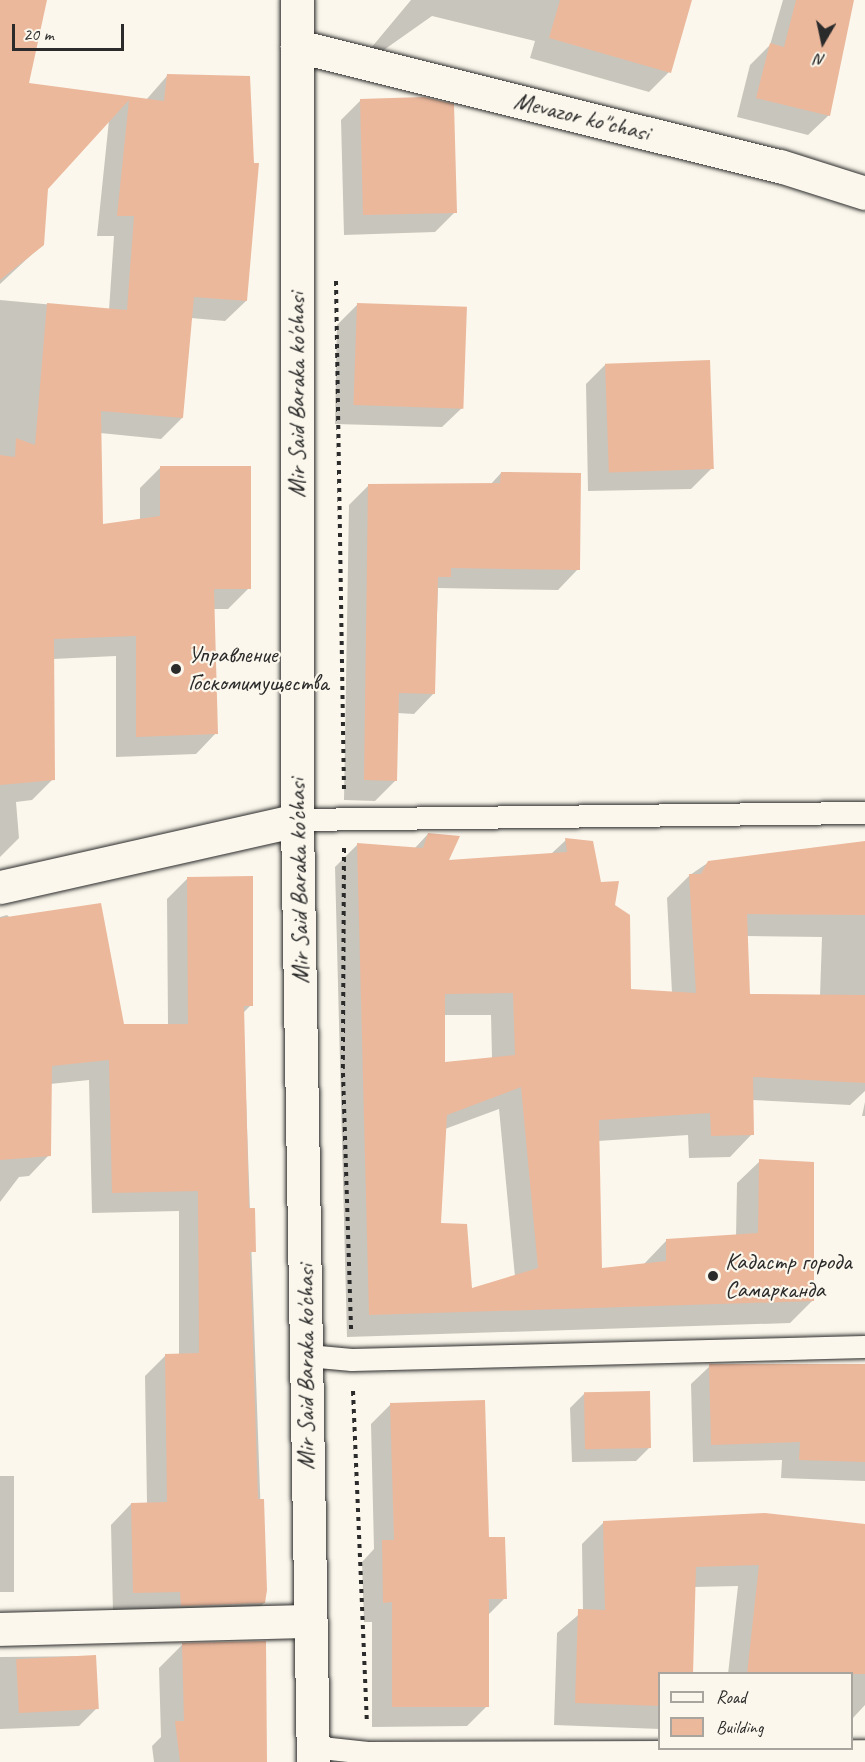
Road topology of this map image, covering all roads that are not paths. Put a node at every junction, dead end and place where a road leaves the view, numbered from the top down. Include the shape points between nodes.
1 (297, 0) edge
2 (297, 46) junction
3 (865, 193) edge
4 (865, 813) edge
5 (297, 820) junction
6 (0, 887) edge
7 (865, 1347) edge
8 (308, 1356) junction
9 (308, 1621) junction
10 (0, 1629) edge
11 (865, 1751) edge
12 (313, 1755) edge

1 - 2 street, Mir Said Baraka ko'chasi
2 - 3 street, Mevazor ko''chasi via 780,166
2 - 5 street, Mir Said Baraka ko'chasi
4 - 5 lane
5 - 6 street
5 - 8 street, Mir Said Baraka ko'chasi
7 - 8 lane via 352,1360
8 - 9 street, Mir Said Baraka ko'chasi
9 - 10 street
9 - 12 street, Mir Said Baraka ko'chasi
11 - 12 lane

